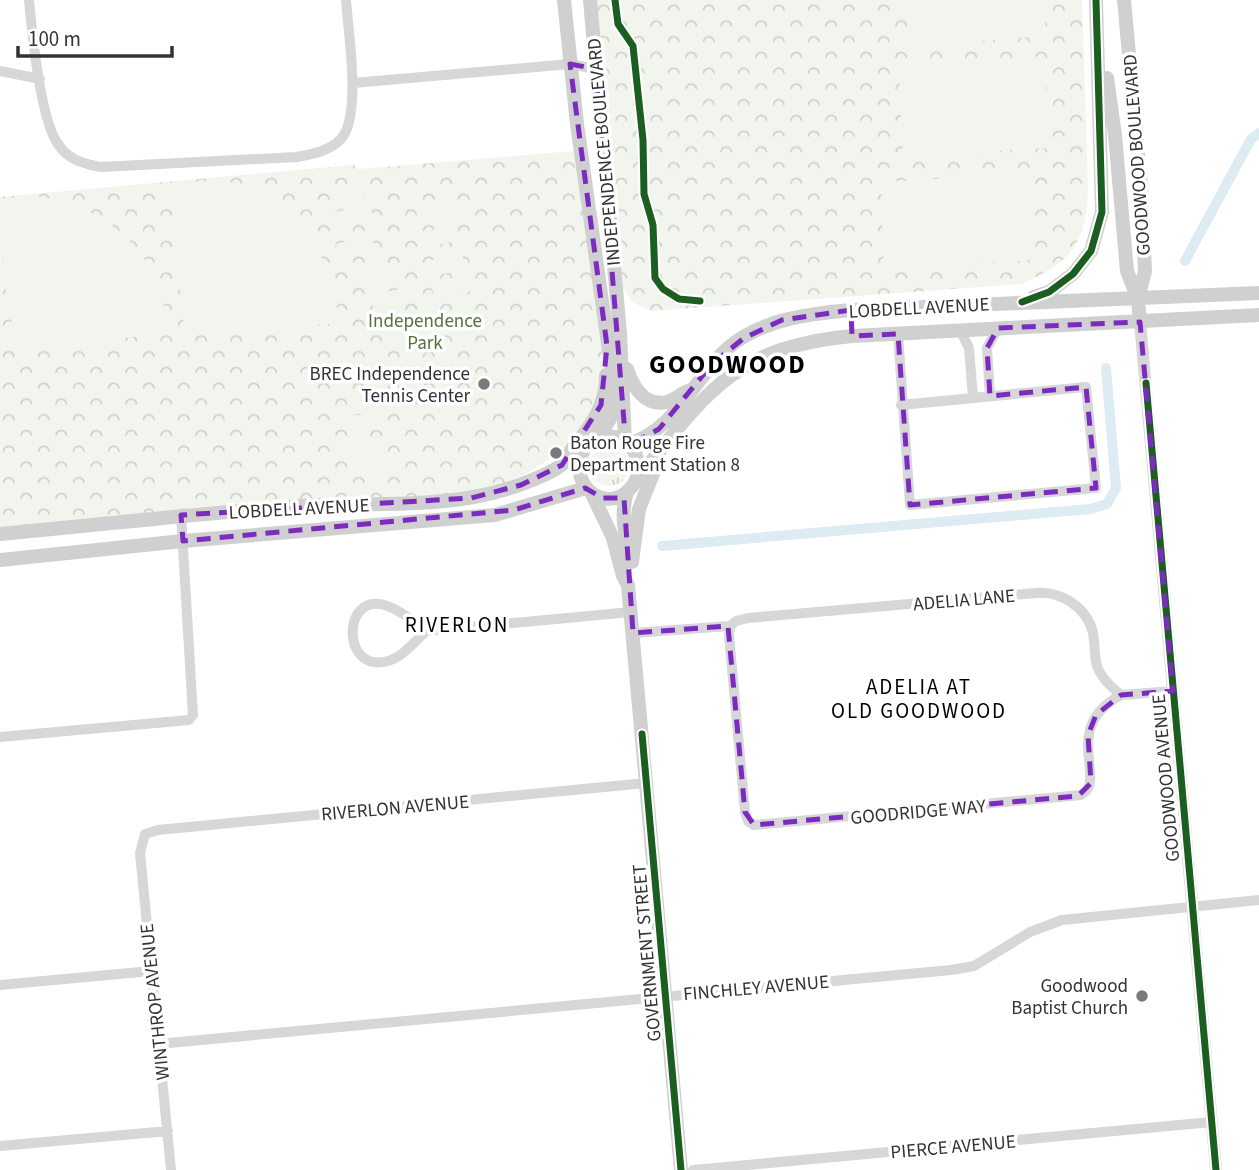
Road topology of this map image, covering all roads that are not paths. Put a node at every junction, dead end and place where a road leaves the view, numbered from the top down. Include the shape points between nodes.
1 (29, 0) edge
2 (346, 0) edge
3 (564, 0) edge
4 (590, 0) edge
5 (1097, 0) edge
6 (1124, 0) edge
7 (570, 64) junction
8 (596, 69) junction
9 (0, 71) edge
10 (40, 79) junction
11 (353, 83) junction
12 (1115, 135) junction
13 (1140, 186) junction
14 (1259, 293) edge
15 (1138, 299) junction
16 (1022, 302) junction
17 (850, 310) junction
18 (1259, 315) edge
19 (1140, 322) junction
20 (998, 328) junction
21 (960, 330) junction
22 (898, 334) junction
23 (852, 336) junction
24 (607, 346) junction
25 (730, 347) junction
26 (622, 355) junction
27 (742, 367) junction
28 (690, 390) junction
29 (990, 396) junction
30 (972, 398) junction
31 (901, 405) junction
32 (593, 442) junction
33 (627, 443) junction
34 (662, 447) junction
35 (562, 465) junction
36 (632, 486) junction
37 (588, 490) junction
38 (565, 495) junction
39 (602, 513) junction
40 (181, 515) junction
41 (0, 534) edge
42 (183, 541) junction
43 (0, 560) edge
44 (632, 562) junction
45 (628, 585) junction
46 (631, 612) junction
47 (730, 626) junction
48 (426, 631) junction
49 (633, 633) junction
50 (1173, 691) junction
51 (1121, 695) junction
52 (0, 737) edge
53 (646, 783) junction
54 (145, 834) joint
55 (1259, 900) edge
56 (1192, 907) junction
57 (151, 971) junction
58 (0, 985) edge
59 (665, 995) junction
60 (158, 1044) junction
61 (1212, 1122) junction
62 (168, 1131) junction
63 (0, 1146) edge
64 (171, 1170) edge
65 (681, 1170) edge
66 (693, 1170) edge
67 (1216, 1170) edge

1 - 10 street
2 - 11 street
3 - 7 main road, INDEPENDENCE BOULEVARD
4 - 8 main road, INDEPENDENCE BOULEVARD
5 - 12 main road, GOODWOOD BOULEVARD
5 - 16 main road via 1102,212 1091,251 1073,274 1049,292
6 - 13 main road, GOODWOOD BOULEVARD
7 - 8 street
7 - 11 street
7 - 24 main road, INDEPENDENCE BOULEVARD
8 - 26 main road, INDEPENDENCE BOULEVARD
9 - 10 street
10 - 11 street via 46,116 58,144 75,161 100,167 320,152 342,138 350,118
12 - 13 main road via 1126,175
12 - 15 main road, GOODWOOD BOULEVARD via 1127,271
13 - 15 main road, GOODWOOD BOULEVARD via 1145,271
14 - 15 main road, LOBDELL AVENUE
15 - 16 main road, LOBDELL AVENUE
15 - 19 main road, GOODWOOD AVENUE
16 - 17 main road, LOBDELL AVENUE
17 - 23 main road
17 - 25 main road, LOBDELL AVENUE via 782,320
18 - 19 main road, LOBDELL AVENUE
19 - 20 main road, LOBDELL AVENUE
19 - 50 street, GOODWOOD AVENUE
20 - 21 main road, LOBDELL AVENUE
20 - 29 street via 988,348
21 - 22 main road, LOBDELL AVENUE
21 - 30 street via 969,348
22 - 23 main road, LOBDELL AVENUE
22 - 31 street
23 - 27 main road, LOBDELL AVENUE via 794,345
24 - 32 main road via 615,401 611,417
24 - 35 main road via 601,405
25 - 27 main road
25 - 28 main road, LOBDELL AVENUE
26 - 28 main road via 632,383 648,400 670,401
26 - 33 main road
27 - 34 main road, LOBDELL AVENUE via 699,401
28 - 33 main road, LOBDELL AVENUE via 659,429
29 - 30 street
29 - 31 street via 1086,387 1096,488 910,505
30 - 31 street
32 - 33 main road via 614,437
32 - 35 main road, LOBDELL AVENUE
32 - 37 main road via 578,468
33 - 36 main road via 639,466
34 - 36 main road, LOBDELL AVENUE
34 - 44 main road via 639,509
35 - 40 main road, LOBDELL AVENUE via 521,485 471,498
36 - 37 main road via 620,496 603,498
36 - 44 main road, GOVERNMENT STREET via 623,505 623,525
37 - 38 main road, LOBDELL AVENUE
37 - 39 main road, GOVERNMENT STREET
38 - 39 main road
38 - 42 main road, LOBDELL AVENUE via 495,515
39 - 45 main road, GOVERNMENT STREET
40 - 41 main road, LOBDELL AVENUE
40 - 42 street
42 - 43 main road, LOBDELL AVENUE
42 - 52 street via 193,715 188,720
44 - 45 main road, GOVERNMENT STREET
45 - 46 main road, GOVERNMENT STREET
46 - 48 street
46 - 49 main road, GOVERNMENT STREET
47 - 49 street, ADELIA LANE
47 - 51 street, ADELIA LANE via 748,618 1051,593 1083,613 1093,635 1098,667
47 - 51 street, GOODRIDGE WAY via 745,812 751,824 1074,797 1085,793 1091,783 1090,726 1104,707
48 - 48 street via 383,604 361,610 353,621 354,645 361,656 377,663 404,652
49 - 53 main road, GOVERNMENT STREET
50 - 51 street
50 - 56 street, GOODWOOD AVENUE
53 - 54 street, RIVERLON AVENUE
53 - 59 main road, GOVERNMENT STREET
54 - 57 street, WINTHROP AVENUE via 140,853
55 - 56 street, FINCHLEY AVENUE
56 - 59 street, FINCHLEY AVENUE via 1062,920 1037,928 964,968
56 - 61 street, GOODWOOD AVENUE
57 - 58 street
57 - 60 street, WINTHROP AVENUE
59 - 60 street, FINCHLEY AVENUE
59 - 65 main road, GOVERNMENT STREET
60 - 62 street, WINTHROP AVENUE
61 - 66 street, PIERCE AVENUE
61 - 67 street, GOODWOOD AVENUE
62 - 63 street
62 - 64 street, WINTHROP AVENUE

